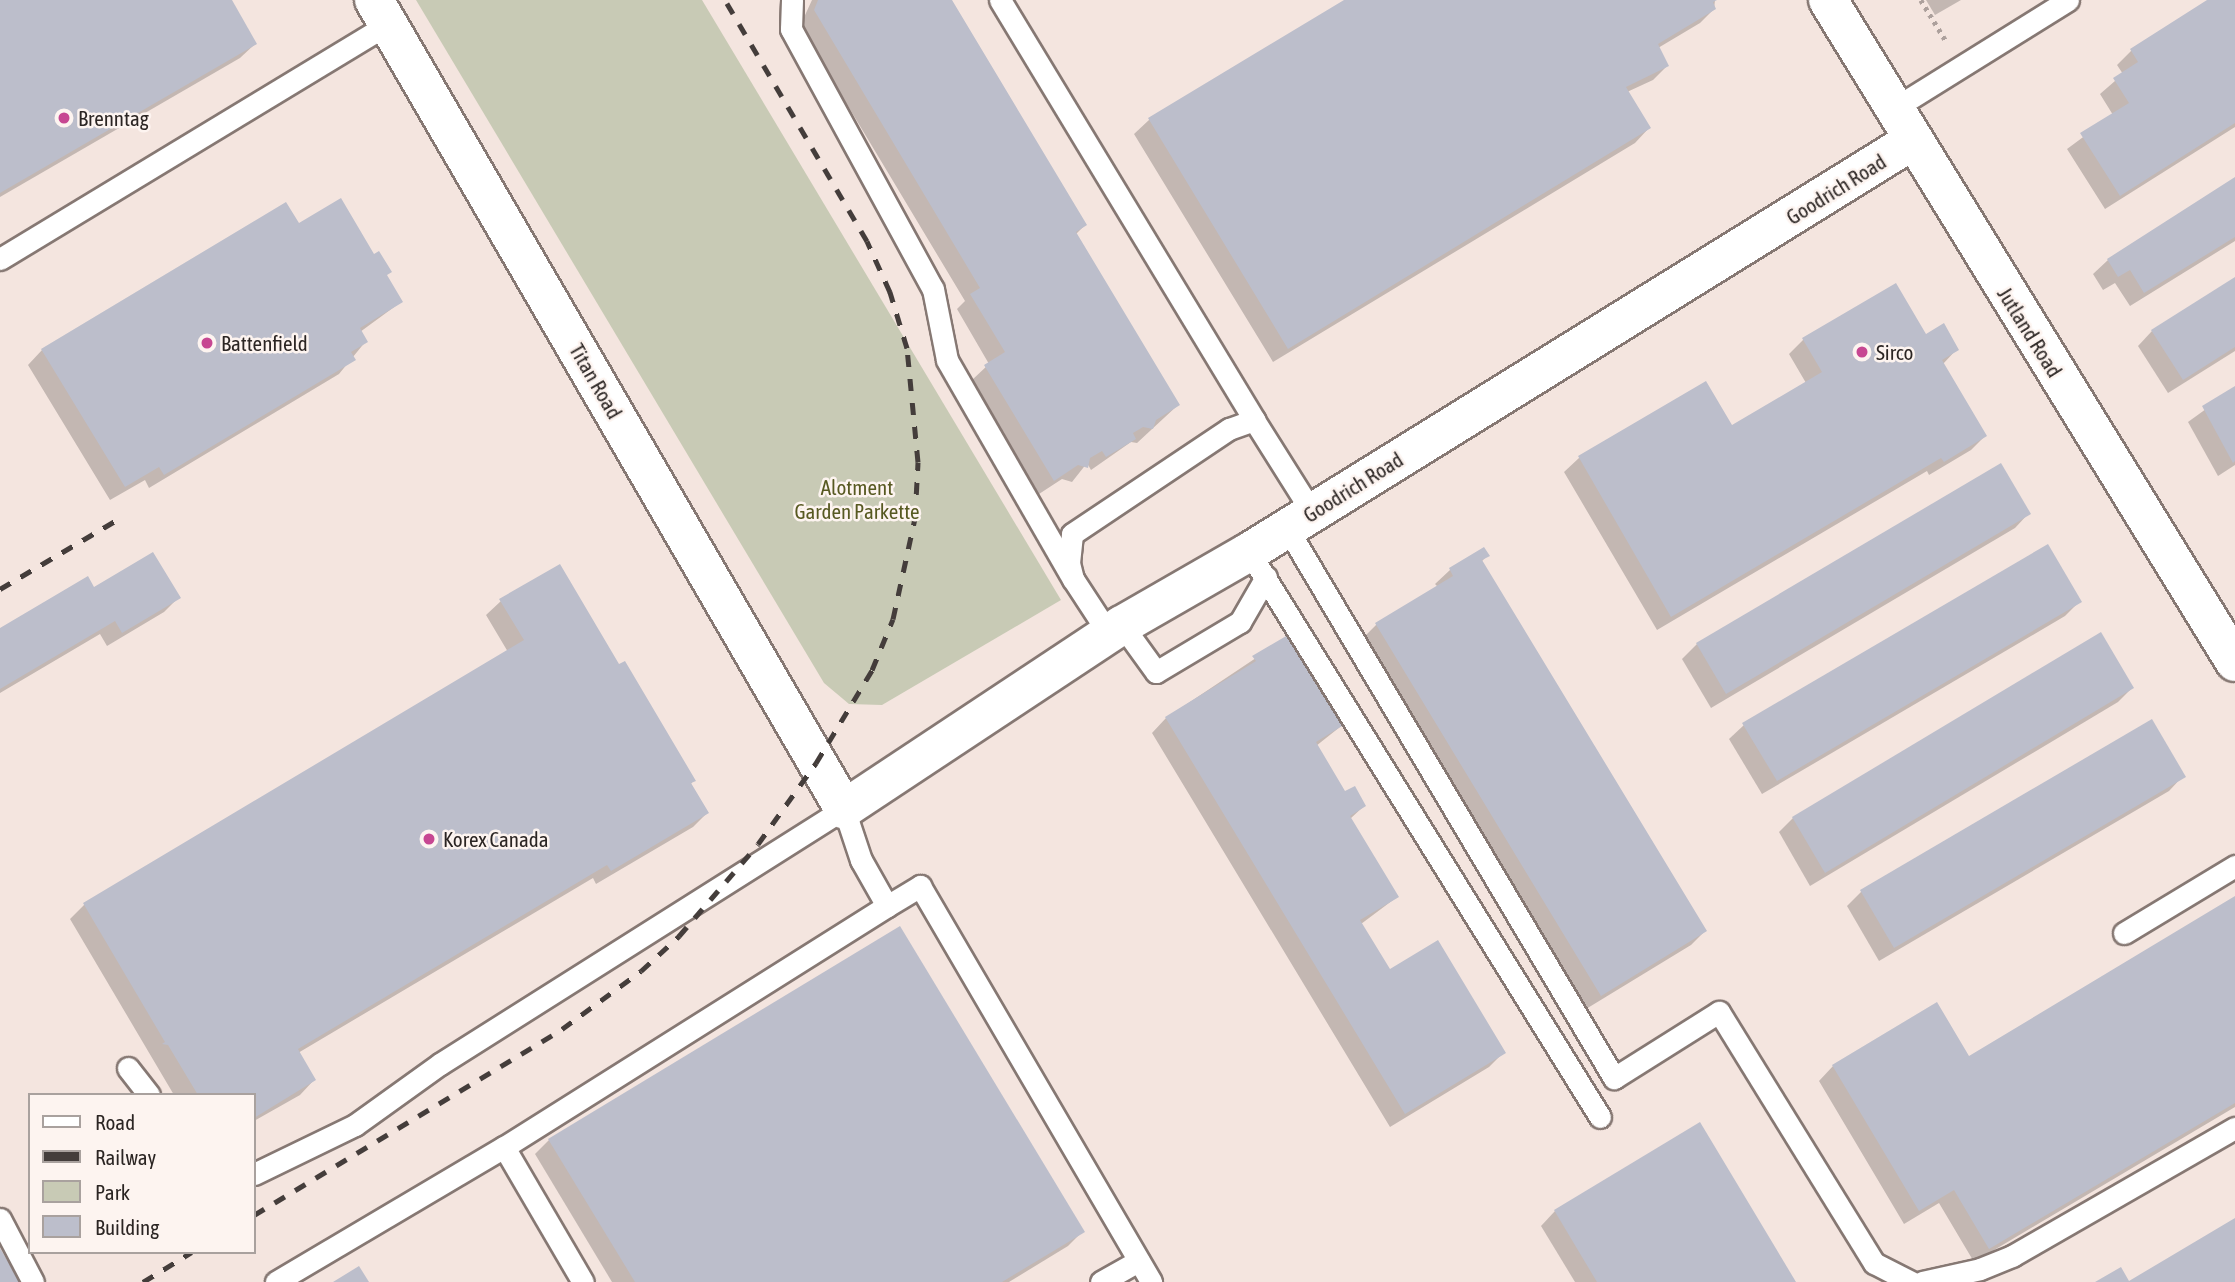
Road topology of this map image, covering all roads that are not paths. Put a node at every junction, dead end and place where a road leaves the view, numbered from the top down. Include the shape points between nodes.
1 (792, 0) edge
2 (1000, 0) edge
3 (1828, 0) edge
4 (2068, 0) edge
5 (381, 12) edge
6 (1893, 109) junction
7 (1912, 141) junction
8 (0, 258) edge
9 (1254, 420) junction
10 (1299, 520) junction
11 (1258, 565) junction
12 (1073, 579) junction
13 (1116, 630) junction
14 (2235, 662) edge
15 (844, 809) junction
16 (2235, 866) edge
17 (887, 906) junction
18 (2124, 933) dead end
19 (128, 1068) dead end
20 (147, 1093) edge
21 (1600, 1117) dead end
22 (2235, 1128) edge
23 (504, 1147) junction
24 (256, 1173) edge
25 (0, 1219) edge
26 (1138, 1261) junction
27 (33, 1282) edge
28 (276, 1282) edge
29 (583, 1282) edge
30 (1101, 1282) edge
31 (1151, 1282) edge
32 (1911, 1282) edge
33 (1922, 1282) edge

1 - 12 lane via 791,29 933,289 947,360
2 - 9 lane
3 - 6 street, Jutland Road
4 - 6 lane
5 - 8 lane
5 - 15 street, Titan Road
6 - 7 street, Jutland Road
7 - 10 street, Goodrich Road
7 - 14 street, Jutland Road
9 - 10 lane
9 - 12 lane via 1229,429 1072,534 1069,563
10 - 11 street, Goodrich Road
10 - 32 lane via 1614,1078 1719,1012 1874,1263
11 - 13 street, Goodrich Road
11 - 13 lane via 1240,622 1156,673
11 - 21 lane
12 - 13 lane
13 - 15 street, Goodrich Road
15 - 17 lane via 861,860
15 - 24 lane via 440,1064 355,1125
16 - 18 lane
17 - 23 lane
17 - 26 lane via 920,886
19 - 20 lane
22 - 33 lane via 2012,1256 1980,1269
23 - 28 lane
23 - 29 lane
25 - 27 lane
26 - 30 lane
26 - 31 lane

